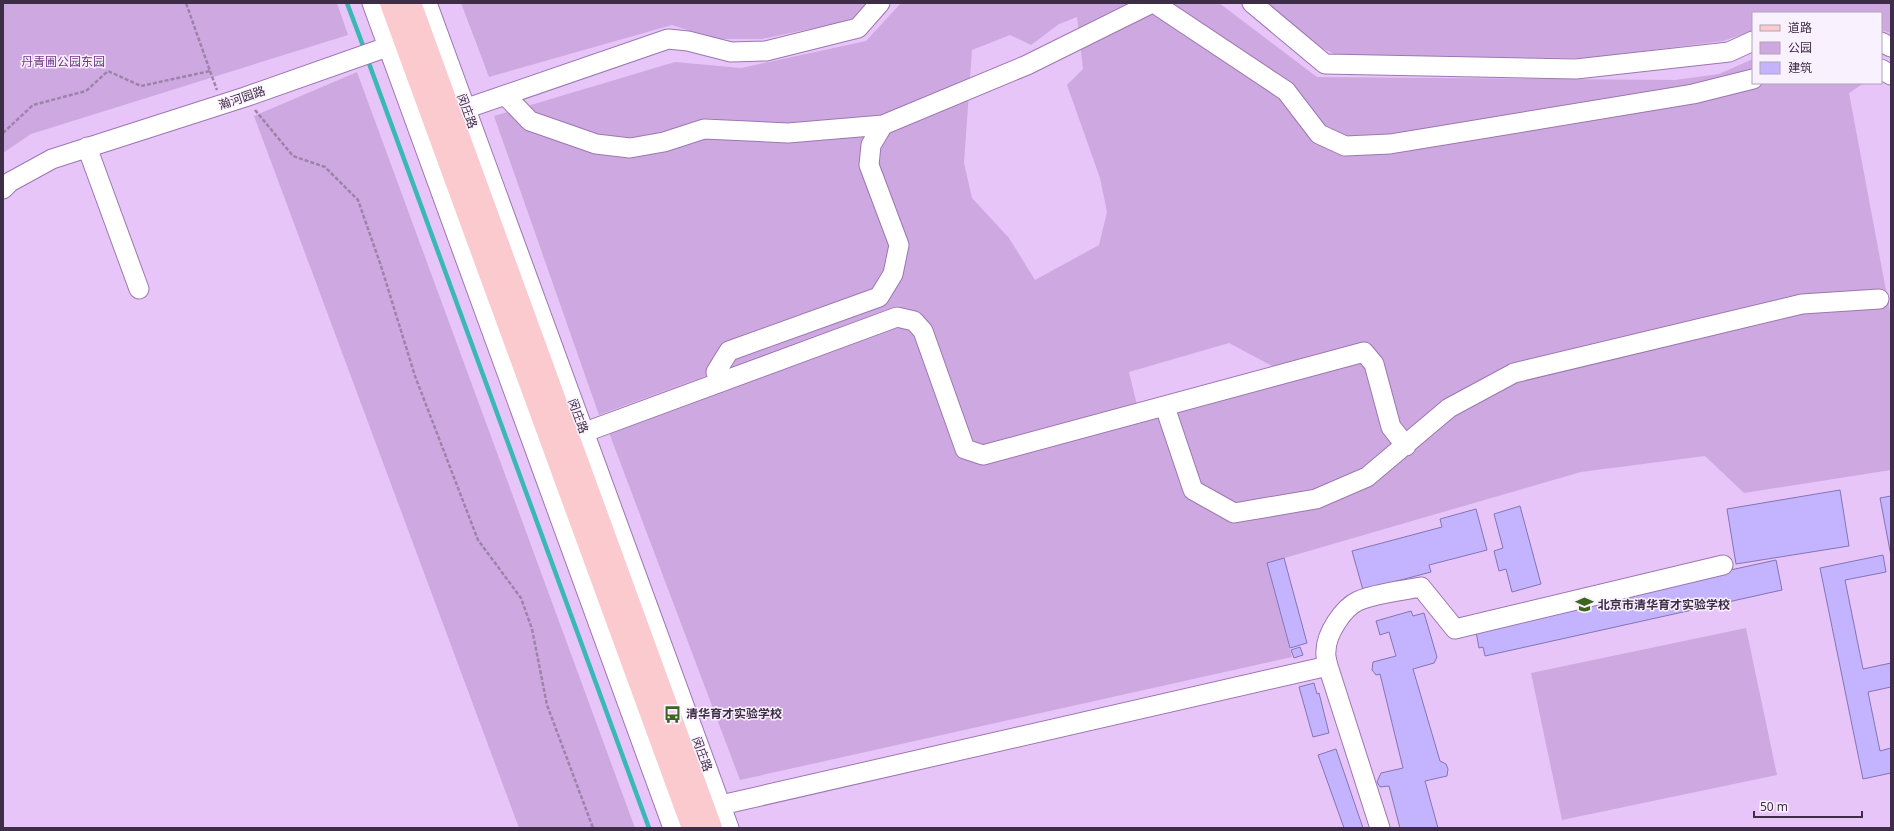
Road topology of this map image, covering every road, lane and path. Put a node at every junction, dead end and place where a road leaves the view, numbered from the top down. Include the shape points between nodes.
1 (186, 3) edge
2 (372, 3) edge
3 (391, 3) edge
4 (410, 3) edge
5 (428, 3) edge
6 (880, 3) edge
7 (1153, 3) edge
8 (1252, 3) edge
9 (1752, 42) edge
10 (1882, 42) edge
11 (1891, 47) edge
12 (381, 49) junction
13 (1882, 70) edge
14 (1891, 75) edge
15 (1752, 80) edge
16 (505, 95) junction
17 (245, 97) junction
18 (458, 111) junction
19 (883, 125) junction
20 (3, 133) edge
21 (87, 147) junction
22 (3, 189) edge
23 (140, 289) dead end
24 (1878, 299) dead end
25 (718, 382) junction
26 (1165, 407) junction
27 (576, 435) junction
28 (1406, 446) junction
29 (1723, 565) dead end
30 (1328, 666) junction
31 (721, 805) junction
32 (593, 828) edge
33 (673, 828) edge
34 (693, 828) edge
35 (711, 828) edge
36 (729, 828) edge
37 (1380, 828) edge

1 - 20 path via 210,71 141,86 108,71 86,91 33,105
2 - 12 street
3 - 12 main road
4 - 18 main road, 闵庄路
5 - 18 street, 闵庄路
6 - 16 street via 858,28 766,51 731,52 688,41 668,39
7 - 15 street via 1286,91 1319,134 1345,146 1390,144 1693,94
7 - 19 street via 1027,66
8 - 9 street via 1325,64 1576,69 1729,52
10 - 11 street
12 - 17 street, 瀚河园路
12 - 18 street
12 - 33 street
12 - 34 main road
13 - 14 street
16 - 18 street
16 - 19 street via 530,121 596,144 630,148 664,142 704,129 788,133
17 - 21 street, 瀚河园路
17 - 32 path via 293,156 325,167 358,200 414,376 478,540 521,598 532,629 547,705
18 - 27 main road, 闵庄路
19 - 25 street via 871,145 869,165 899,245 893,274 879,296 729,350 716,372
21 - 22 street, 瀚河园路 via 52,159 10,182
21 - 23 street
24 - 28 street via 1802,304 1514,373 1449,408
25 - 26 street via 897,317 914,321 922,331 965,449 983,455
25 - 27 street
26 - 28 street via 1364,352 1374,364 1391,427
26 - 28 street via 1193,490 1234,513 1316,499 1367,477
27 - 31 street, 闵庄路
27 - 35 main road, 闵庄路
29 - 30 street via 1455,629 1421,587 1366,598 1356,602 1335,625 1329,636 1326,651
30 - 31 street
30 - 37 street
31 - 36 street, 闵庄路

